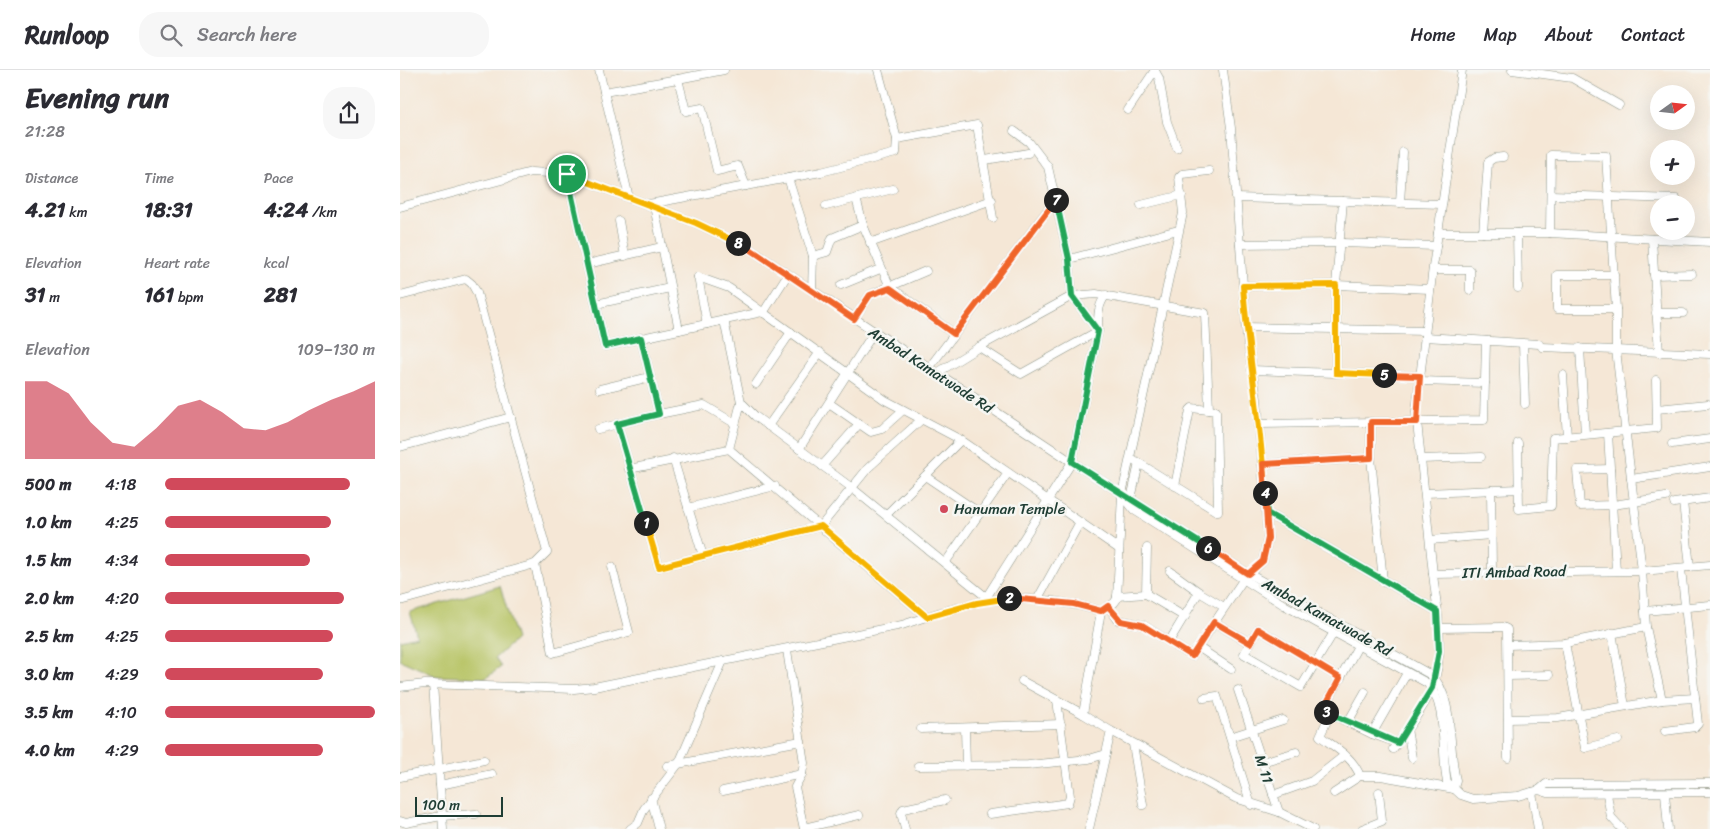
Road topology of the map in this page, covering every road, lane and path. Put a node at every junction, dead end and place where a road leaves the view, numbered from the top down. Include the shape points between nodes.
1 (599, 70) edge
2 (724, 70) edge
3 (878, 70) edge
4 (1155, 70) edge
5 (1223, 70) edge
6 (1462, 70) edge
7 (1512, 70) edge
8 (678, 79) junction
9 (604, 92) junction
10 (1619, 105) dead end
11 (1128, 110) dead end
12 (1014, 131) dead end
13 (897, 139) junction
14 (1177, 148) dead end
15 (1028, 152) dead end
16 (1403, 152) dead end
17 (1503, 157) dead end
18 (985, 160) junction
19 (1209, 171) dead end
20 (567, 174) junction
21 (788, 178) junction
22 (746, 186) junction
23 (893, 189) dead end
24 (1182, 195) junction
25 (1551, 195) junction
26 (1608, 197) junction
27 (629, 198) junction
28 (856, 198) junction
29 (1236, 198) junction
30 (1650, 198) edge
31 (1056, 199) junction
32 (992, 200) junction
33 (1343, 201) junction
34 (1400, 203) junction
35 (1442, 204) junction
36 (650, 205) junction
37 (1140, 205) dead end
38 (400, 206) edge
39 (826, 206) dead end
40 (994, 218) dead end
41 (619, 221) dead end
42 (863, 225) junction
43 (1178, 230) junction
44 (1438, 233) junction
45 (1483, 233) junction
46 (1517, 233) junction
47 (1550, 233) junction
48 (1611, 238) junction
49 (1650, 240) edge
50 (1652, 240) joint
51 (1678, 241) joint
52 (1710, 242) edge
53 (870, 243) junction
54 (1341, 243) junction
55 (1240, 244) junction
56 (1436, 246) junction
57 (662, 247) junction
58 (625, 256) junction
59 (813, 256) junction
60 (1069, 259) junction
61 (587, 264) junction
62 (880, 269) junction
63 (926, 270) dead end
64 (1433, 270) junction
65 (788, 274) junction
66 (1692, 274) dead end
67 (1614, 275) junction
68 (1654, 275) junction
69 (841, 285) dead end
70 (1336, 285) junction
71 (1243, 286) junction
72 (670, 288) junction
73 (890, 288) junction
74 (1518, 288) dead end
75 (1430, 289) junction
76 (1470, 290) dead end
77 (812, 291) junction
78 (1106, 295) junction
79 (400, 296) edge
80 (1072, 296) junction
81 (596, 304) junction
82 (1164, 305) junction
83 (1616, 309) junction
84 (762, 313) junction
85 (1656, 313) junction
86 (1683, 313) dead end
87 (854, 319) junction
88 (724, 320) junction
89 (707, 324) junction
90 (1246, 327) junction
91 (679, 330) junction
92 (1337, 330) junction
93 (1098, 331) junction
94 (791, 332) junction
95 (874, 332) junction
96 (954, 334) junction
97 (1425, 334) junction
98 (641, 338) junction
99 (1486, 341) junction
100 (1523, 344) junction
101 (979, 347) junction
102 (1580, 348) junction
103 (1616, 350) junction
104 (820, 352) junction
105 (1658, 353) junction
106 (1710, 354) edge
107 (929, 368) junction
108 (1252, 370) junction
109 (937, 373) junction
110 (1336, 373) junction
111 (848, 374) junction
112 (1563, 375) dead end
113 (650, 377) junction
114 (1420, 379) junction
115 (1656, 380) dead end
116 (1485, 382) junction
117 (756, 384) dead end
118 (600, 389) dead end
119 (741, 402) junction
120 (829, 403) junction
121 (1525, 404) dead end
122 (1708, 404) dead end
123 (1657, 409) junction
124 (903, 410) junction
125 (1209, 410) dead end
126 (659, 414) junction
127 (511, 417) junction
128 (921, 420) junction
129 (734, 422) junction
130 (1371, 422) junction
131 (1417, 422) junction
132 (617, 424) junction
133 (859, 424) junction
134 (1259, 424) junction
135 (768, 426) junction
136 (598, 429) dead end
137 (1626, 432) junction
138 (1608, 433) junction
139 (1585, 434) junction
140 (1566, 437) junction
141 (1710, 439) edge
142 (961, 440) junction
143 (1518, 442) dead end
144 (1672, 444) dead end
145 (400, 447) edge
146 (729, 449) junction
147 (799, 449) junction
148 (673, 458) junction
149 (1131, 458) junction
150 (1371, 458) junction
151 (1481, 458) dead end
152 (1421, 459) junction
153 (1072, 462) junction
154 (1140, 463) junction
155 (1263, 464) junction
156 (822, 466) junction
157 (1710, 467) edge
158 (630, 469) junction
159 (1610, 469) junction
160 (1008, 473) junction
161 (925, 476) junction
162 (1631, 480) junction
163 (775, 486) junction
164 (1175, 486) junction
165 (852, 488) junction
166 (1519, 489) junction
167 (1491, 490) junction
168 (1426, 493) junction
169 (1122, 494) junction
170 (1666, 497) dead end
171 (1710, 498) edge
172 (1131, 499) junction
173 (1047, 500) junction
174 (1634, 502) junction
175 (1683, 502) junction
176 (1674, 503) dead end
177 (1613, 505) junction
178 (688, 508) junction
179 (980, 513) junction
180 (1267, 513) junction
181 (886, 515) junction
182 (1080, 522) junction
183 (821, 526) junction
184 (1492, 535) junction
185 (1430, 540) junction
186 (1147, 548) dead end
187 (1119, 549) junction
188 (703, 556) junction
189 (945, 563) junction
190 (535, 564) junction
191 (1710, 565) edge
192 (612, 568) dead end
193 (1690, 568) junction
194 (1681, 569) junction
195 (1170, 571) dead end
196 (1492, 571) junction
197 (1642, 571) junction
198 (1616, 572) junction
199 (1433, 574) junction
200 (1246, 577) junction
201 (1383, 581) junction
202 (1199, 592) junction
203 (1146, 594) junction
204 (1117, 596) junction
205 (985, 599) junction
206 (1038, 600) junction
207 (400, 601) edge
208 (1710, 605) edge
209 (1108, 606) junction
210 (1224, 608) junction
211 (1684, 608) junction
212 (1101, 611) junction
213 (1437, 611) junction
214 (1645, 611) junction
215 (927, 617) junction
216 (1185, 617) junction
217 (1214, 622) junction
218 (1646, 627) junction
219 (1439, 628) junction
220 (1334, 632) junction
221 (1612, 633) junction
222 (1170, 640) junction
223 (1250, 643) junction
224 (1564, 643) junction
225 (1508, 645) junction
226 (1358, 646) junction
227 (1198, 647) junction
228 (787, 650) junction
229 (723, 661) junction
230 (1314, 664) junction
231 (1231, 668) dead end
232 (1407, 673) junction
233 (1549, 675) dead end
234 (1508, 676) junction
235 (1340, 678) junction
236 (1435, 678) junction
237 (1022, 681) dead end
238 (433, 684) junction
239 (400, 687) edge
240 (1432, 688) junction
241 (1238, 690) dead end
242 (1364, 692) dead end
243 (1204, 698) dead end
244 (1695, 698) junction
245 (1057, 700) junction
246 (1662, 700) junction
247 (1442, 705) junction
248 (1625, 706) junction
249 (1082, 714) junction
250 (1330, 714) junction
251 (1579, 714) junction
252 (1283, 720) dead end
253 (1508, 720) junction
254 (1348, 722) junction
255 (1061, 724) junction
256 (965, 728) junction
257 (921, 729) dead end
258 (1407, 729) junction
259 (1111, 730) junction
260 (1251, 730) junction
261 (1665, 730) dead end
262 (1372, 734) junction
263 (1230, 737) junction
264 (1618, 740) dead end
265 (800, 741) junction
266 (1133, 744) junction
267 (1296, 752) dead end
268 (1106, 754) junction
269 (1345, 755) junction
270 (1412, 758) dead end
271 (1508, 758) dead end
272 (484, 760) dead end
273 (1066, 761) junction
274 (1262, 762) junction
275 (678, 763) junction
276 (667, 766) dead end
277 (918, 766) dead end
278 (966, 766) junction
279 (438, 771) junction
280 (492, 774) dead end
281 (802, 774) junction
282 (1360, 776) junction
283 (400, 777) edge
284 (1710, 783) edge
285 (440, 785) junction
286 (1454, 789) junction
287 (723, 791) dead end
288 (1536, 791) junction
289 (1379, 792) dead end
290 (1710, 792) edge
291 (1334, 793) dead end
292 (1665, 793) junction
293 (1607, 794) junction
294 (1273, 795) junction
295 (651, 798) junction
296 (945, 800) dead end
297 (1143, 805) dead end
298 (1251, 805) junction
299 (1278, 812) junction
300 (476, 814) dead end
301 (990, 814) dead end
302 (859, 815) dead end
303 (442, 816) junction
304 (400, 821) edge
305 (443, 829) edge
306 (630, 829) edge
307 (659, 829) edge
308 (804, 829) edge
309 (905, 829) edge
310 (1089, 829) edge
311 (1313, 829) edge
312 (1362, 829) edge
313 (1538, 829) edge
314 (1623, 829) edge
315 (1668, 829) edge

1 - 9 street
2 - 8 street
3 - 13 street
4 - 11 street
4 - 14 street via 1166,122
5 - 29 street
6 - 35 street
7 - 10 street via 1572,78
8 - 9 street
8 - 22 street via 686,111 702,108 717,171 738,166
9 - 27 street
12 - 31 street via 1029,142 1048,167
13 - 18 street via 977,125
13 - 21 street via 896,153
15 - 18 street
16 - 34 street
17 - 45 street via 1488,162
18 - 32 street
19 - 24 street via 1180,176
20 - 27 street, Ambad Kamatwade Rd
20 - 38 street, Ambad Kamatwade Rd via 531,172
20 - 61 street
21 - 22 street
21 - 59 street
22 - 36 street
23 - 28 street
24 - 37 street
24 - 43 street via 1183,213
25 - 26 street
25 - 26 street via 1551,155 1606,156
25 - 47 street
26 - 30 street
26 - 48 street
27 - 36 street, Ambad Kamatwade Rd
28 - 39 street
28 - 42 street
29 - 33 street
29 - 55 street
31 - 60 street
31 - 96 street
32 - 40 street
32 - 53 street
33 - 34 street
33 - 54 street
34 - 35 street
35 - 44 street
36 - 57 street
36 - 65 street, Ambad Kamatwade Rd via 750,249
41 - 58 street
42 - 53 street
42 - 59 street via 832,238 827,252
43 - 60 street
43 - 82 street
44 - 45 street
44 - 56 street
45 - 46 street
46 - 47 street
46 - 74 street
47 - 48 street
48 - 49 street
48 - 67 street
50 - 51 street
50 - 68 street
51 - 52 street
53 - 62 street
54 - 55 street
54 - 56 street
54 - 70 street
55 - 71 street
56 - 64 street
57 - 58 street
57 - 72 street
58 - 61 street
59 - 77 street
60 - 80 street
61 - 81 street
62 - 69 street
62 - 73 street
63 - 73 street
64 - 75 street
64 - 76 street via 1470,270
65 - 77 street, Ambad Kamatwade Rd
65 - 84 street
66 - 68 street
67 - 83 street
67 - 83 street via 1557,275 1557,309
68 - 85 street
70 - 71 street
70 - 75 street
70 - 92 street
71 - 90 street
72 - 81 street
72 - 91 street
73 - 87 street via 870,295
73 - 96 street
75 - 97 street
77 - 87 street, Ambad Kamatwade Rd
78 - 80 street
78 - 82 street
78 - 93 street via 1100,306
79 - 127 street via 466,279 472,284
80 - 93 street
80 - 101 street
81 - 98 street via 605,346
82 - 125 street via 1205,312
82 - 149 street
83 - 103 street
84 - 88 street
84 - 89 street via 728,288 698,277
84 - 94 street
85 - 86 street
85 - 105 street
87 - 95 street, Ambad Kamatwade Rd
88 - 89 street
88 - 119 street
89 - 91 street
90 - 92 street
90 - 108 street
91 - 98 street
92 - 97 street
92 - 110 street
93 - 101 street via 1020,374
93 - 153 street
94 - 104 street
94 - 117 street
95 - 107 street, Ambad Kamatwade Rd
95 - 111 street
96 - 107 street
97 - 99 street
97 - 114 street
98 - 113 street
99 - 100 street
99 - 116 street
100 - 102 street
100 - 121 street
101 - 109 street
102 - 103 street
102 - 139 street
103 - 105 street
103 - 137 street
104 - 111 street
104 - 135 street
105 - 106 street
107 - 109 street, Ambad Kamatwade Rd
108 - 110 street
108 - 134 street
109 - 153 street, Ambad Kamatwade Rd
110 - 114 street
111 - 120 street
111 - 124 street
112 - 140 street
113 - 118 street
113 - 126 street
114 - 116 street
114 - 131 street
115 - 123 street
116 - 131 street via 1484,420
119 - 129 street
119 - 135 street
120 - 133 street
120 - 147 street
122 - 123 street
123 - 137 street via 1657,428
124 - 128 street
124 - 133 street via 878,431 871,432
126 - 129 street via 704,404
126 - 132 street
127 - 145 street
127 - 190 street via 547,552
128 - 142 street
128 - 165 street via 868,468
129 - 146 street
130 - 131 street
130 - 134 street
130 - 150 street
131 - 152 street
132 - 136 street
132 - 158 street
133 - 156 street
134 - 155 street
135 - 147 street
137 - 138 street
137 - 162 street
138 - 139 street
138 - 159 street
139 - 140 street
140 - 166 street via 1553,438 1551,506 1519,509
141 - 144 street
142 - 160 street
142 - 161 street
143 - 166 street
146 - 148 street
146 - 163 street
147 - 156 street
148 - 158 street
148 - 178 street
149 - 154 street
149 - 169 street
150 - 155 street
150 - 201 street
151 - 152 street
152 - 168 street
153 - 169 street, Ambad Kamatwade Rd
153 - 173 street
154 - 164 street
154 - 172 street
155 - 180 street
156 - 165 street
157 - 162 street
158 - 188 street via 659,567
159 - 177 street
159 - 177 street via 1577,470 1580,506
160 - 173 street
160 - 179 street
161 - 179 street
161 - 181 street
162 - 174 street
163 - 178 street
163 - 183 street
164 - 164 street via 1218,511 1216,411 1190,410
165 - 181 street
165 - 183 street
166 - 167 street
167 - 168 street
167 - 184 street
168 - 185 street
169 - 172 street, Ambad Kamatwade Rd
169 - 187 street
169 - 200 street, Ambad Kamatwade Rd via 1134,510
170 - 174 street
171 - 175 street
172 - 200 street, Ambad Kamatwade Rd
173 - 182 street
173 - 205 street
174 - 177 street
174 - 197 street
175 - 176 street
175 - 193 street
177 - 198 street
178 - 188 street
179 - 189 street
180 - 200 street via 1268,538 1263,561
180 - 201 street
181 - 189 street
182 - 187 street
182 - 206 street
183 - 188 street
183 - 215 street
184 - 185 street
184 - 196 street
185 - 199 street
186 - 203 street
187 - 204 street
189 - 205 street
190 - 192 street via 553,652 629,632
190 - 207 street
191 - 193 street, ITI Ambad Road
193 - 194 street, ITI Ambad Road
194 - 197 street, ITI Ambad Road
194 - 211 street
195 - 202 street
196 - 198 street, ITI Ambad Road
196 - 199 street, ITI Ambad Road
197 - 198 street, ITI Ambad Road
197 - 214 street
199 - 213 street
200 - 210 street
200 - 220 street, Ambad Kamatwade Rd
200 - 236 street, Ambad Kamatwade Rd
201 - 213 street
202 - 210 street
202 - 216 street
203 - 204 street
203 - 216 street
204 - 209 street
205 - 206 street
205 - 215 street
206 - 212 street
208 - 211 street
209 - 212 street
209 - 222 street via 1121,621 1142,625
210 - 217 street
211 - 214 street
211 - 244 street
212 - 249 street
213 - 219 street
214 - 218 street
215 - 228 street
216 - 222 street
217 - 223 street
217 - 227 street
218 - 221 street
218 - 246 street
219 - 225 street via 1503,627
219 - 236 street
220 - 226 street, Ambad Kamatwade Rd
220 - 230 street
221 - 224 street
221 - 248 street
222 - 227 street via 1192,656
223 - 230 street via 1258,629
223 - 230 street via 1244,654 1301,687
224 - 225 street
224 - 251 street
225 - 234 street
226 - 232 street, Ambad Kamatwade Rd
226 - 235 street
227 - 231 street
228 - 229 street
228 - 265 street
229 - 238 street via 584,688
229 - 275 street
230 - 235 street
232 - 240 street, Ambad Kamatwade Rd
232 - 262 street
233 - 234 street
234 - 253 street
235 - 250 street via 1323,710
236 - 240 street
236 - 247 street
237 - 245 street
238 - 239 street
238 - 279 street
240 - 247 street
240 - 258 street
241 - 260 street, M 11
242 - 254 street
243 - 263 street via 1216,695
244 - 246 street
244 - 261 street via 1696,726
245 - 249 street
245 - 255 street
246 - 248 street
247 - 286 street via 1444,769 1447,782
248 - 251 street
249 - 259 street
250 - 254 street
250 - 269 street via 1320,736
251 - 253 street
251 - 264 street via 1585,748
252 - 260 street
253 - 271 street
254 - 262 street
255 - 256 street
255 - 273 street
256 - 257 street
256 - 278 street
258 - 262 street via 1395,746
258 - 270 street
259 - 266 street
259 - 268 street
260 - 263 street
260 - 274 street, M 11
263 - 298 street
265 - 275 street
265 - 281 street via 804,763
266 - 297 street
266 - 298 street
267 - 274 street
268 - 273 street
268 - 310 street
269 - 282 street via 1356,766
269 - 294 street via 1312,781
272 - 279 street
273 - 278 street
273 - 301 street via 1070,796 1067,804
274 - 294 street, M 11
275 - 276 street
275 - 295 street
277 - 278 street
279 - 283 street
279 - 285 street
280 - 285 street
281 - 287 street
281 - 308 street via 795,788
282 - 286 street via 1381,776
282 - 291 street
284 - 288 street via 1546,784
285 - 303 street
286 - 288 street via 1473,799 1518,796
288 - 293 street
288 - 313 street
289 - 312 street via 1382,821
290 - 292 street
292 - 293 street
292 - 315 street
293 - 314 street via 1611,817
294 - 299 street, M 11
295 - 306 street via 638,823
295 - 307 street
296 - 309 street via 903,809
298 - 299 street
299 - 311 street
300 - 303 street
302 - 308 street
303 - 304 street
303 - 305 street

